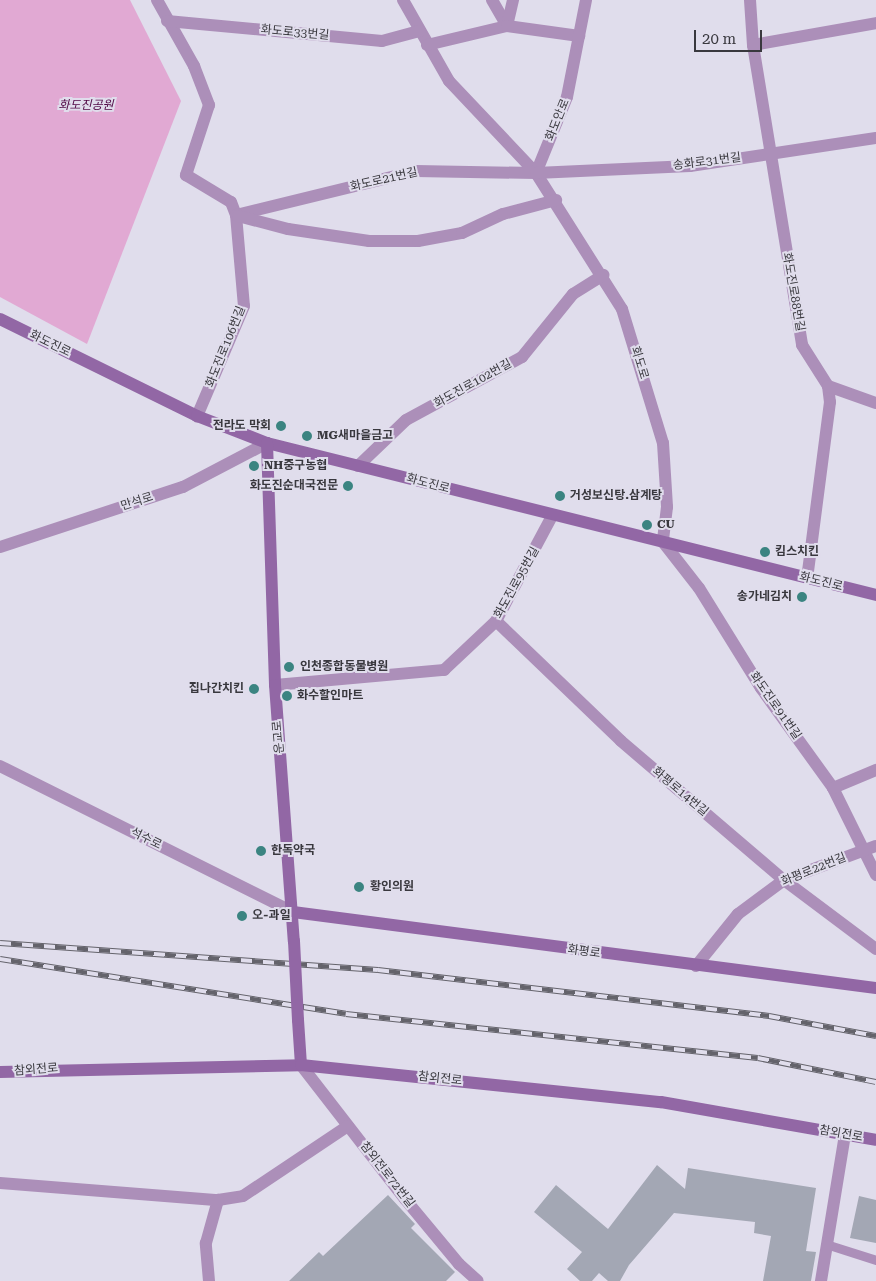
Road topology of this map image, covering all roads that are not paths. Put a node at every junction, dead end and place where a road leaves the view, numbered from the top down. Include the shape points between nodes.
1 (157, 0) edge
2 (403, 0) edge
3 (492, 0) edge
4 (513, 0) edge
5 (586, 0) edge
6 (750, 0) edge
7 (167, 21) junction
8 (876, 23) edge
9 (507, 26) junction
10 (420, 31) junction
11 (579, 36) junction
12 (427, 45) junction
13 (753, 45) junction
14 (876, 138) edge
15 (770, 153) junction
16 (536, 173) junction
17 (556, 200) junction
18 (236, 215) junction
19 (603, 275) junction
20 (0, 319) edge
21 (828, 386) junction
22 (876, 403) edge
23 (197, 416) junction
24 (267, 443) junction
25 (358, 466) junction
26 (552, 516) junction
27 (663, 542) junction
28 (0, 547) edge
29 (807, 578) junction
30 (876, 595) edge
31 (496, 621) junction
32 (275, 686) junction
33 (0, 766) edge
34 (876, 770) edge
35 (833, 788) junction
36 (876, 846) edge
37 (862, 851) junction
38 (876, 875) edge
39 (784, 880) junction
40 (293, 912) junction
41 (876, 949) edge
42 (696, 966) junction
43 (876, 988) edge
44 (301, 1065) junction
45 (0, 1072) edge
46 (348, 1126) junction
47 (845, 1134) junction
48 (876, 1140) edge
49 (0, 1183) edge
50 (218, 1200) junction
51 (829, 1245) junction
52 (876, 1260) edge
53 (209, 1281) edge
54 (478, 1281) edge
55 (821, 1281) edge

1 - 7 street
2 - 10 street, 화도로
3 - 9 street
4 - 9 street
5 - 11 street, 화도안로
6 - 13 street, 화도진로88번길
7 - 10 street, 화도로33번길 via 382,41
7 - 18 street via 194,66 209,105 186,175 231,202
8 - 13 street
9 - 11 street
9 - 12 street
10 - 12 street, 화도로
11 - 16 street, 화도안로 via 568,97
12 - 16 street, 화도로 via 449,81
13 - 15 street, 화도진로88번길
14 - 15 street, 송화로31번길
15 - 16 street, 송화로31번길 via 690,166
15 - 21 street, 화도진로88번길 via 802,345
16 - 17 street, 화도로
16 - 18 street, 화도로21번길 via 416,171
17 - 18 street via 503,214 462,233 418,241 386,241 288,229
17 - 19 street, 화도로
18 - 23 street, 화도진로106번길 via 244,306
19 - 25 street, 화도진로102번길 via 573,294 522,357 406,420
19 - 27 street, 화도로 via 622,309 663,443 667,507
20 - 23 street, 화도진로
21 - 22 street
21 - 29 street via 830,402
23 - 24 street, 화도진로
24 - 25 street, 화도진로
24 - 28 street, 만석로 via 183,488
24 - 32 street, 운교로
25 - 26 street, 화도진로
26 - 27 street, 화도진로
26 - 31 street, 화도진로95번길
27 - 29 street, 화도진로
27 - 35 street, 화도진로91번길 via 699,588 761,688
29 - 30 street, 화도진로
31 - 32 street, 화도진로95번길 via 444,670
31 - 39 street, 화평로14번길 via 620,741
32 - 40 street, 운교로
33 - 40 street, 석수로
34 - 35 street
35 - 37 street, 화도진로91번길
36 - 37 street, 화평로22번길
37 - 38 street, 화도진로91번길
37 - 39 street, 화평로22번길
39 - 41 street, 화평로14번길
39 - 42 street, 화평로22번길 via 738,914
40 - 42 street, 화평로
40 - 44 street, 운교로, bridge
42 - 43 street, 화평로
44 - 45 street, 참외전로
44 - 46 street, 참외전로72번길
44 - 47 street, 참외전로 via 662,1102
46 - 50 street via 243,1196
46 - 54 street, 참외전로72번길 via 459,1264
47 - 48 street, 참외전로
47 - 51 street
49 - 50 street
50 - 53 street via 206,1243
51 - 52 lane
51 - 55 street

